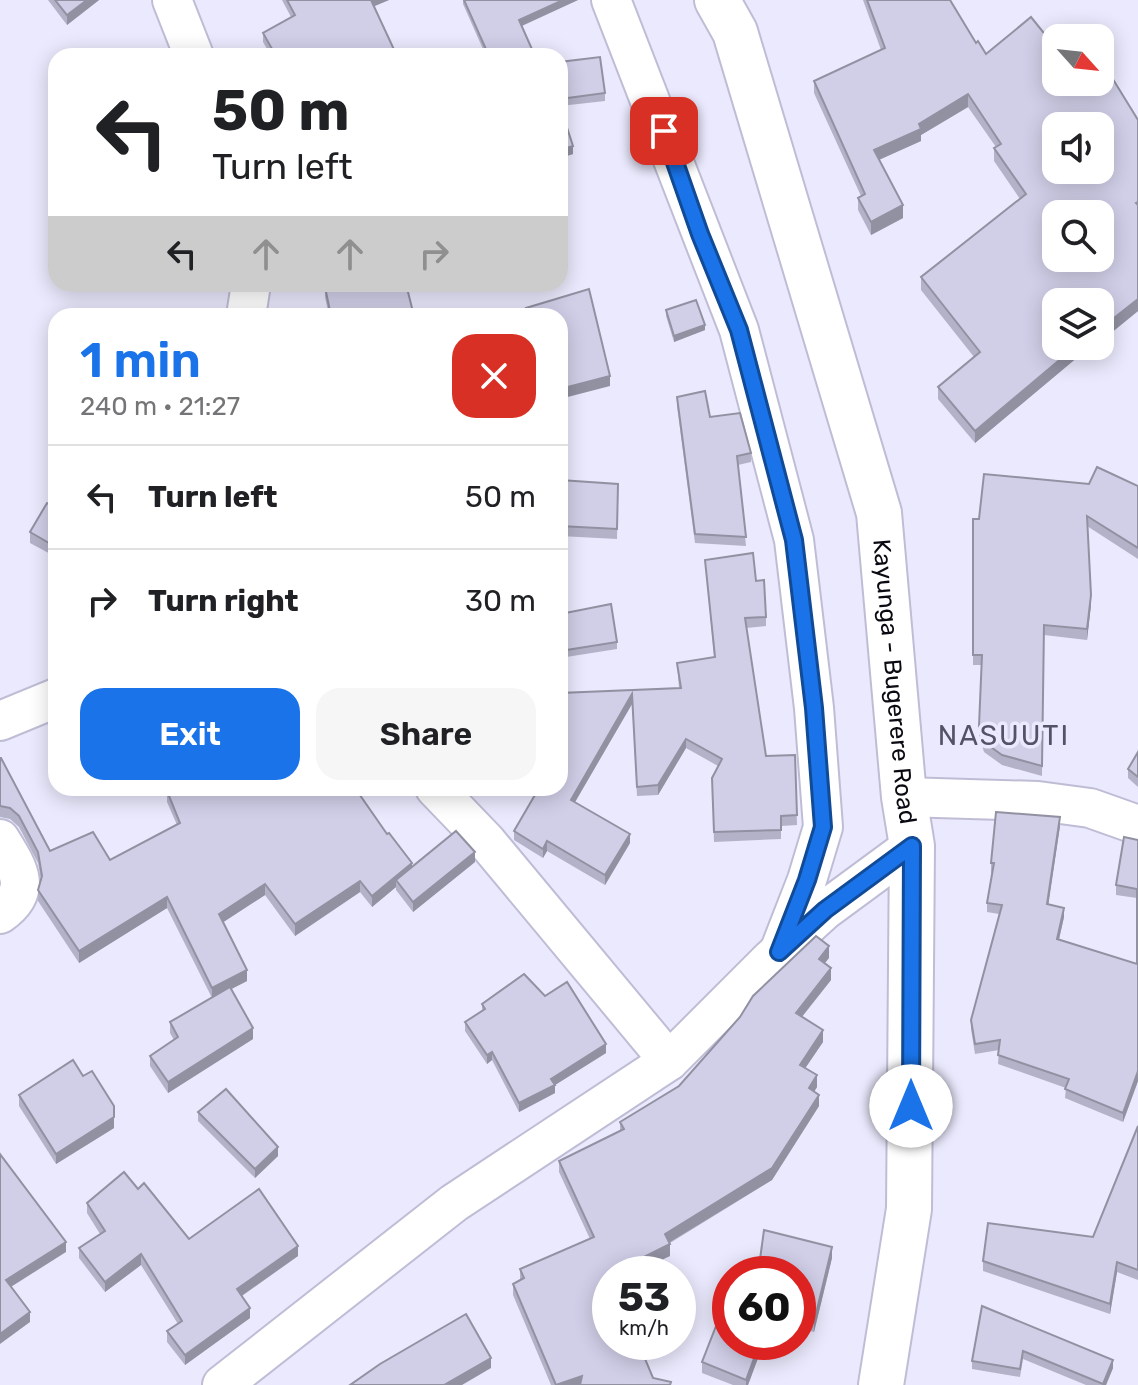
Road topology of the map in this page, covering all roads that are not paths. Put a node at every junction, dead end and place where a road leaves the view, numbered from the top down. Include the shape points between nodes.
1 (172, 0) edge
2 (611, 0) edge
3 (717, 0) edge
4 (191, 48) edge
5 (48, 701) edge
6 (0, 721) edge
7 (443, 796) edge
8 (904, 797) junction
9 (1138, 825) edge
10 (0, 839) edge
11 (912, 846) junction
12 (0, 914) edge
13 (779, 952) junction
14 (669, 1061) junction
15 (222, 1385) edge
16 (881, 1385) edge

1 - 4 street
2 - 13 street via 739,330 794,540 823,827
3 - 8 main road, Kayunga - Bugerere Road via 735,32 879,513
5 - 6 street
7 - 14 street
8 - 9 street via 1038,801 1090,808
8 - 11 main road, Kayunga - Bugerere Road
10 - 12 street via 16,864 21,885 15,903
11 - 13 street via 825,910
11 - 16 main road, Kayunga - Bugerere Road via 909,1209
13 - 14 street
14 - 15 street via 454,1203

